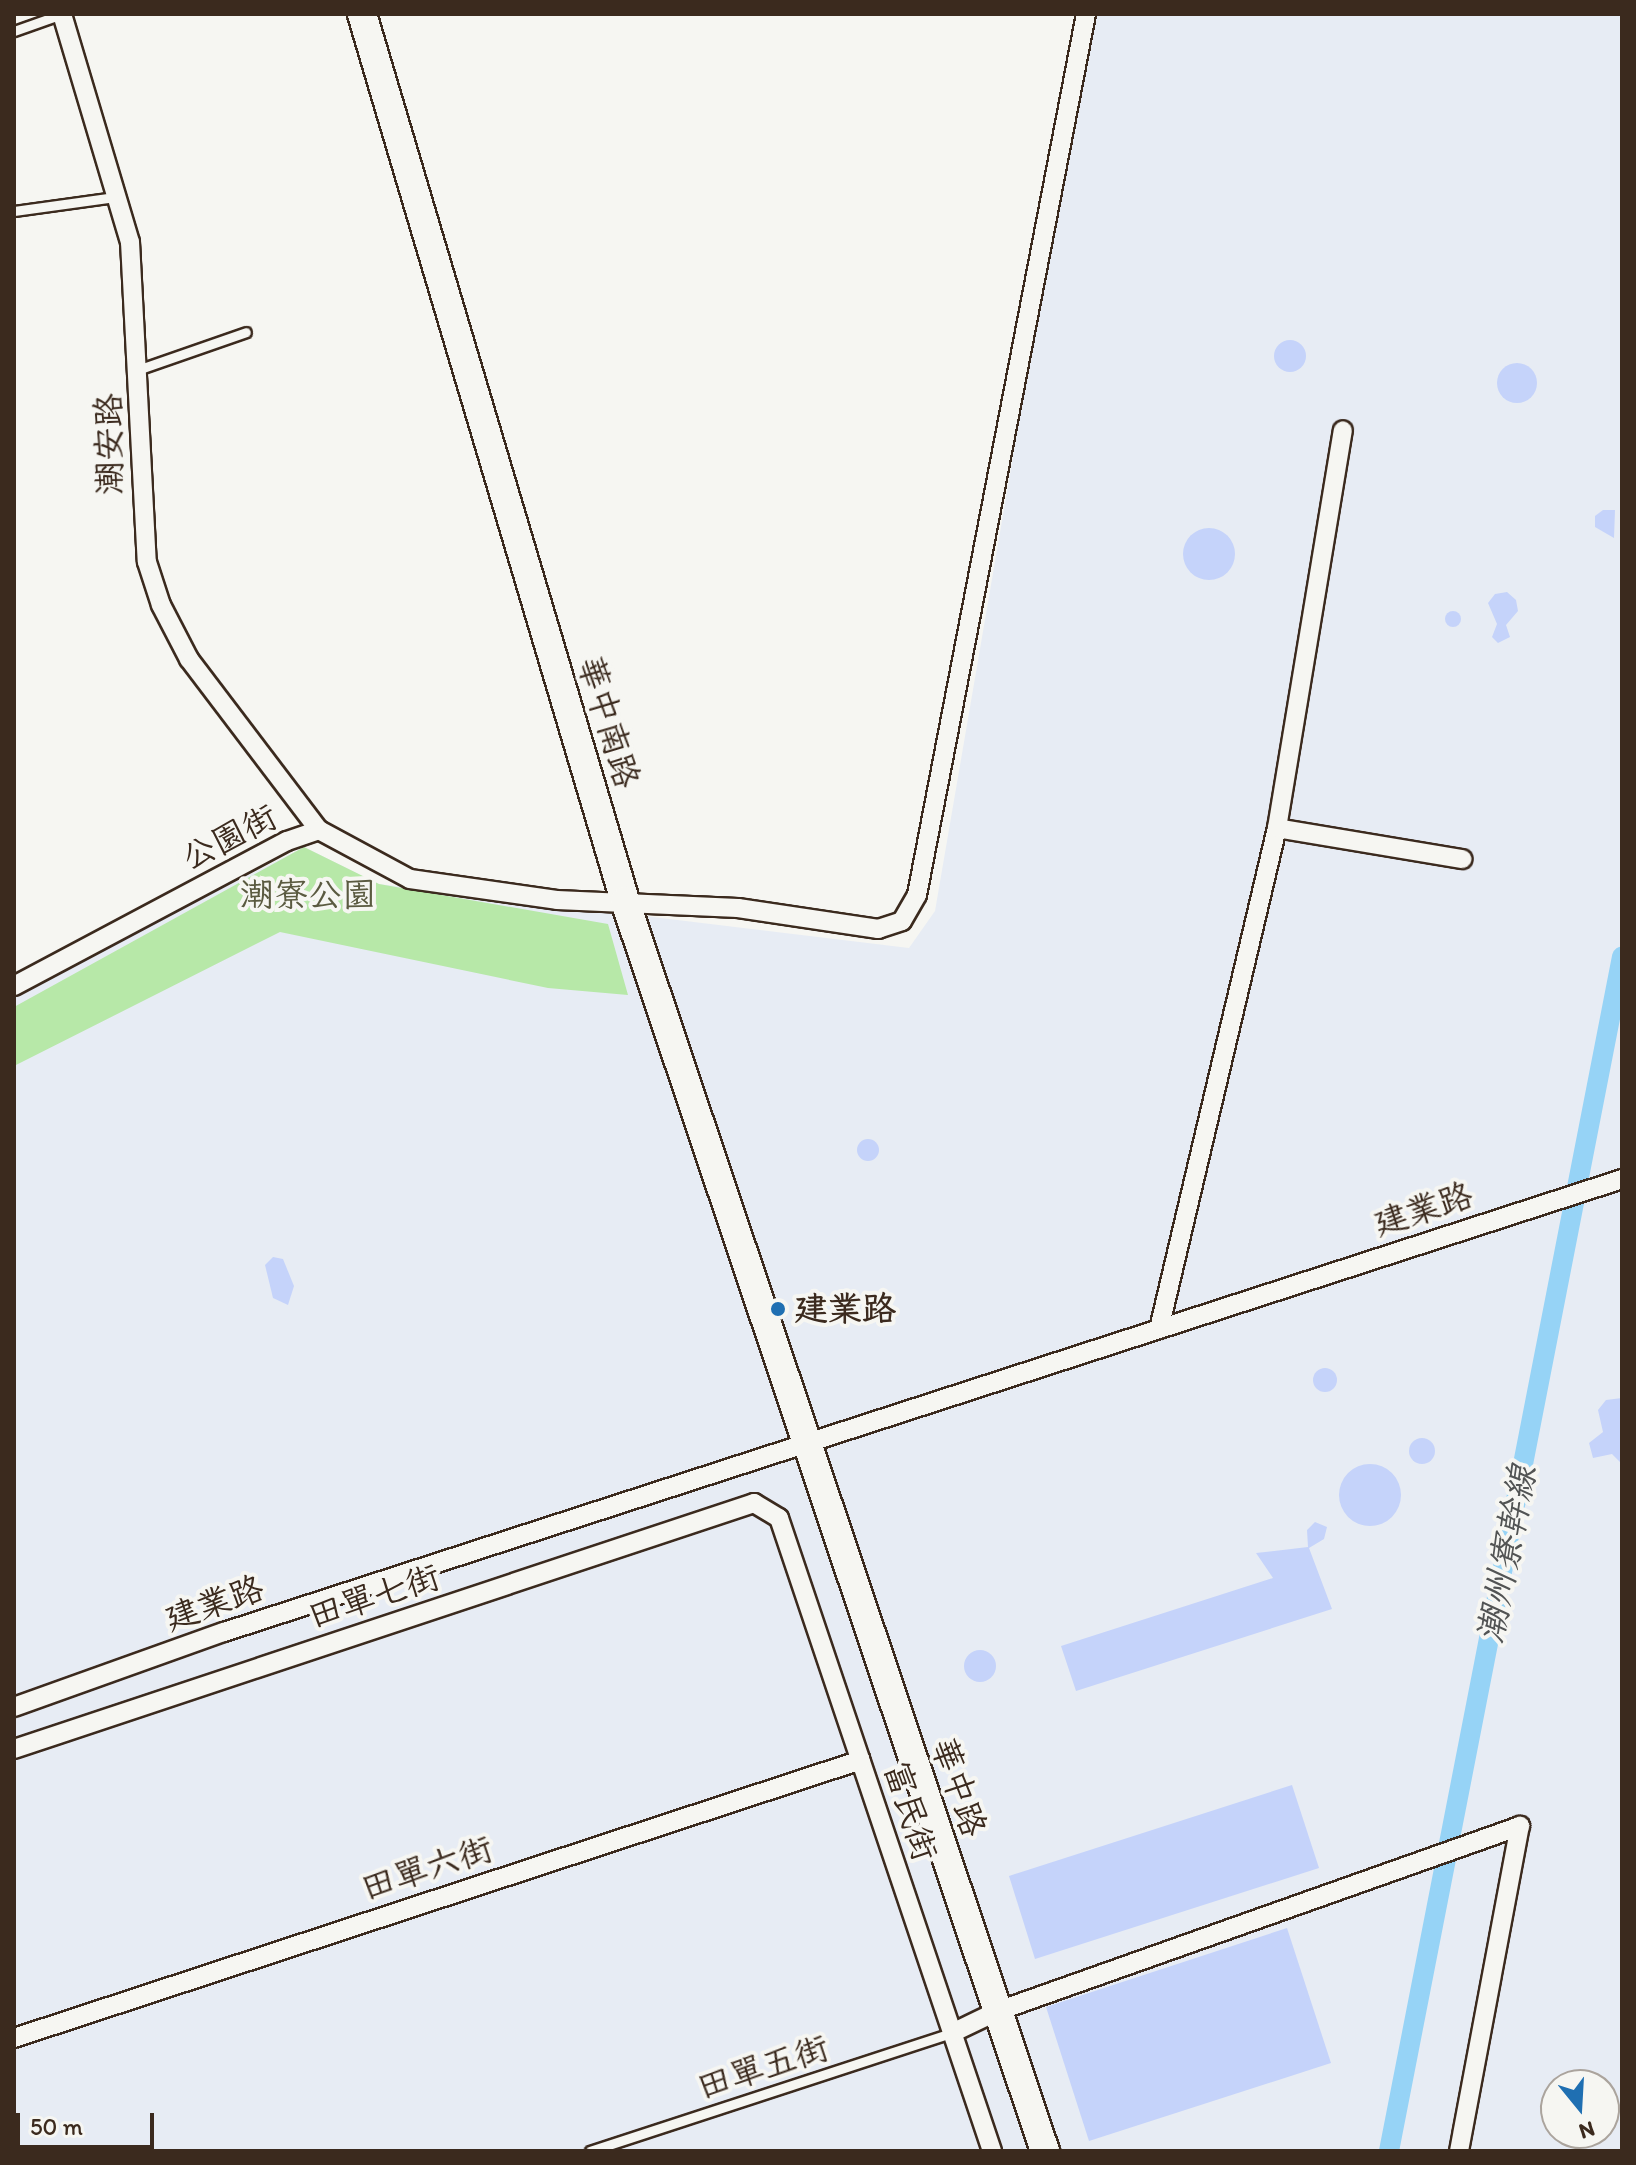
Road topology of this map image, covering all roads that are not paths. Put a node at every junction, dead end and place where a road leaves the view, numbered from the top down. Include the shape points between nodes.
1 (62, 14) edge
2 (362, 14) edge
3 (1086, 14) edge
4 (14, 31) edge
5 (115, 197) junction
6 (14, 211) edge
7 (246, 332) dead end
8 (140, 369) junction
9 (1343, 430) dead end
10 (1277, 828) junction
11 (319, 830) junction
12 (1462, 859) dead end
13 (625, 901) junction
14 (14, 986) edge
15 (1622, 1179) edge
16 (1159, 1329) junction
17 (805, 1445) junction
18 (754, 1503) joint
19 (14, 1707) edge
20 (14, 1749) edge
21 (861, 1760) junction
22 (998, 2013) junction
23 (952, 2033) junction
24 (14, 2038) edge
25 (590, 2151) edge
26 (992, 2151) edge
27 (1045, 2151) edge
28 (1459, 2151) edge

1 - 4 lane
1 - 5 street, 潮安路
2 - 13 main road, 華中南路
3 - 13 street, 公園街 via 917,895 902,921 878,929 738,908
5 - 6 lane
5 - 8 street, 潮安路 via 130,242
7 - 8 lane
8 - 11 street, 潮安路 via 142,522 161,605 189,659
9 - 10 street
10 - 12 street
10 - 16 street
11 - 13 street, 公園街 via 410,879 557,900
11 - 14 street, 公園街 via 287,841
13 - 17 main road, 華中南路
15 - 16 street, 建業路
16 - 17 street, 建業路
17 - 19 street, 建業路 via 224,1632
17 - 22 main road, 華中路
18 - 20 street, 田單七街
18 - 21 street, 富民街 via 779,1518
21 - 23 street, 富民街
21 - 24 street, 田單六街
22 - 23 street
22 - 27 main road, 華中路
22 - 28 street via 1520,1826
23 - 25 lane, 田單五街
23 - 26 street, 富民街

